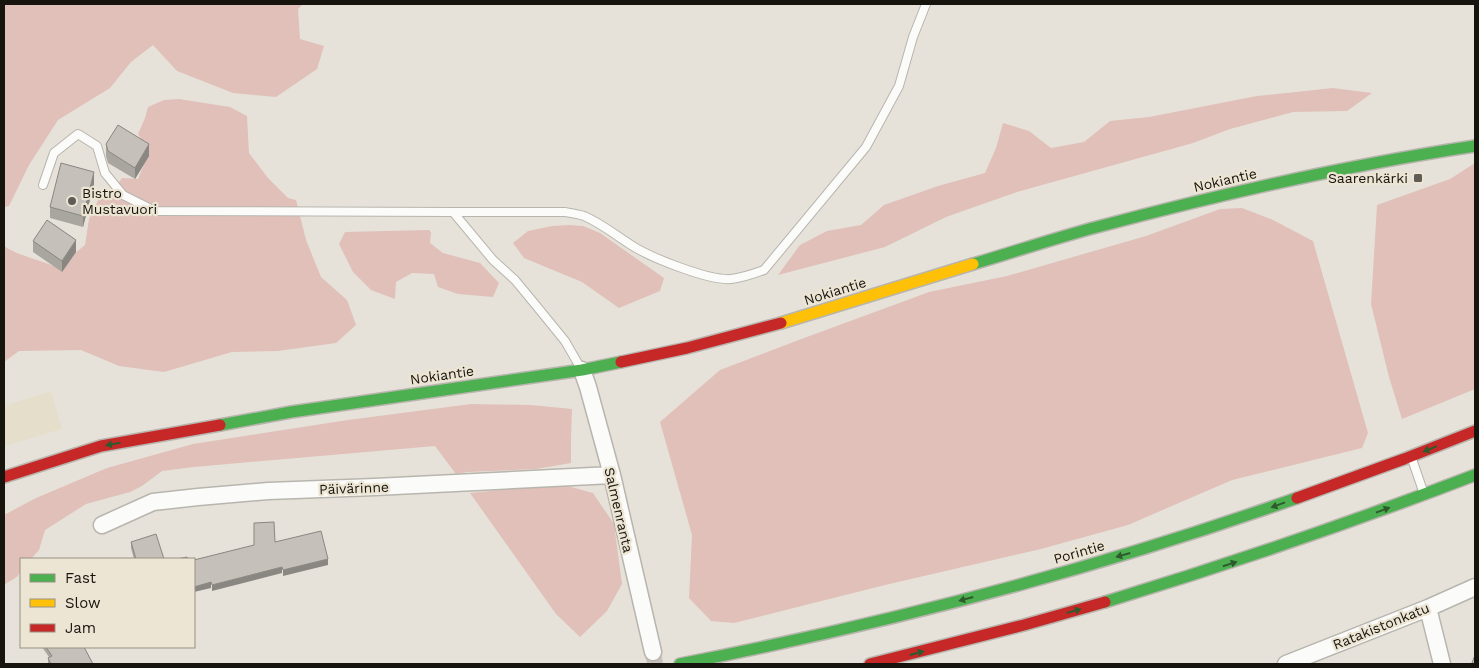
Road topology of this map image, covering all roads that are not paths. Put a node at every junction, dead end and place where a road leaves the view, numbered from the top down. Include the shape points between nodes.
1 (926, 4) edge
2 (1475, 146) edge
3 (43, 184) dead end
4 (453, 212) junction
5 (582, 370) junction
6 (196, 429) junction
7 (1475, 431) edge
8 (114, 455) dead end
9 (1411, 456) junction
10 (612, 475) junction
11 (1475, 475) edge
12 (4, 477) edge
13 (39, 478) dead end
14 (4, 489) edge
15 (1425, 495) junction
16 (102, 525) dead end
17 (1475, 587) edge
18 (1428, 608) junction
19 (653, 652) tunnel mouth
20 (680, 664) edge
21 (870, 664) edge
22 (1286, 664) edge
23 (1442, 664) edge

1 - 4 lane via 899,86 866,147 764,270 729,279 710,277 637,249 582,215 565,212
2 - 5 main road, Nokiantie via 1315,175 1104,224 779,323 687,348
3 - 4 lane via 54,153 78,134 97,146 105,173 123,195 155,211
4 - 5 lane via 534,302 565,341
5 - 6 main road, Nokiantie via 290,412
5 - 10 street, Salmenranta
6 - 8 main road, Nokiantie
6 -> 12 main road, Nokiantie via 102,446
7 -> 9 main road, Porintie
9 - 15 lane
9 -> 20 main road, Porintie via 1261,511 1022,584 896,618
10 - 16 street, Päivärinne via 198,497 154,502
10 - 19 street, Salmenranta
11 - 15 main road
13 - 14 main road
21 -> 15 main road via 1150,589
17 - 18 street, Ratakistonkatu
18 - 22 street, Ratakistonkatu
18 - 23 street

